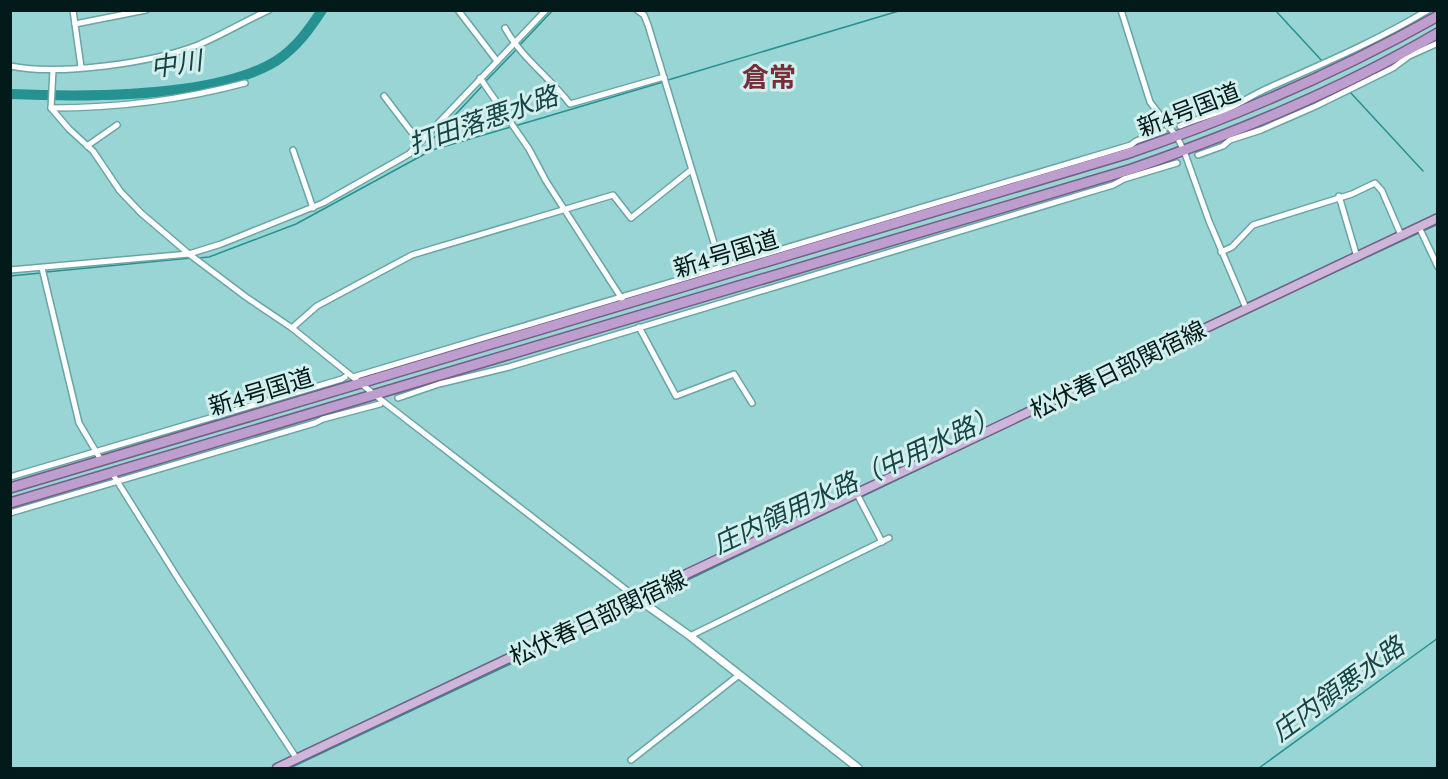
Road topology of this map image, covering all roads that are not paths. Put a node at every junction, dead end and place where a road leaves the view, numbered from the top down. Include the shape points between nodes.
1 (73, 10) edge
2 (146, 10) edge
3 (269, 10) edge
4 (458, 10) edge
5 (546, 10) edge
6 (637, 10) edge
7 (1121, 10) edge
8 (1428, 10) edge
9 (1437, 16) edge
10 (75, 24) junction
11 (505, 28) dead end
12 (1405, 30) junction
13 (1437, 33) edge
14 (1437, 43) edge
15 (513, 44) junction
16 (1418, 49) junction
17 (497, 61) junction
18 (10, 66) edge
19 (81, 67) junction
20 (52, 70) junction
21 (664, 77) junction
22 (480, 78) junction
23 (245, 83) dead end
24 (384, 96) dead end
25 (51, 108) junction
26 (1227, 113) junction
27 (117, 126) dead end
28 (1180, 126) dead end
29 (1164, 131) dead end
30 (1239, 133) junction
31 (1177, 137) junction
32 (419, 142) junction
33 (87, 146) junction
34 (293, 150) dead end
35 (1125, 151) junction
36 (1184, 151) junction
37 (1198, 155) dead end
38 (1177, 163) dead end
39 (691, 170) junction
40 (1133, 172) junction
41 (1339, 196) junction
42 (313, 208) junction
43 (564, 209) junction
44 (1437, 218) edge
45 (1419, 227) junction
46 (1401, 235) junction
47 (1221, 252) junction
48 (189, 254) junction
49 (1358, 257) junction
50 (721, 266) junction
51 (1437, 267) edge
52 (42, 268) junction
53 (10, 270) edge
54 (622, 300) junction
55 (1246, 308) junction
56 (639, 327) junction
57 (292, 328) junction
58 (353, 376) junction
59 (345, 377) dead end
60 (432, 382) junction
61 (361, 383) junction
62 (311, 394) junction
63 (398, 398) dead end
64 (378, 399) junction
65 (752, 403) dead end
66 (98, 456) junction
67 (10, 477) edge
68 (114, 477) junction
69 (10, 488) edge
70 (857, 494) junction
71 (10, 503) edge
72 (10, 513) edge
73 (889, 538) dead end
74 (882, 542) junction
75 (638, 598) junction
76 (690, 636) junction
77 (739, 675) junction
78 (297, 759) junction
79 (631, 760) dead end
80 (278, 768) edge
81 (858, 768) edge

1 - 10 street
2 - 10 street
3 - 19 street via 182,50 102,67
4 - 17 street
5 - 15 street
6 - 21 street via 644,15
7 - 31 street via 1150,102
8 - 12 street
9 - 12 highway, 新4号国道
10 - 19 street
11 - 15 street
12 - 26 highway, 新4号国道 via 1306,83
13 - 16 highway, 新4号国道
14 - 16 street
15 - 17 street
15 - 21 street via 570,104
16 - 30 highway, 新4号国道
17 - 22 street
18 - 20 street
19 - 20 street
20 - 25 street
21 - 39 street
22 - 32 street
22 - 43 street
23 - 25 street via 142,103
24 - 32 street
25 - 33 street
26 - 28 street
26 - 31 highway, 新4号国道
27 - 33 street
29 - 35 street
30 - 36 highway, 新4号国道
30 - 37 street via 1223,146
31 - 35 highway, 新4号国道
31 - 36 street
32 - 42 street via 409,153
33 - 48 street via 120,191
34 - 42 street
35 - 50 street
35 - 54 highway, 新4号国道
36 - 40 highway, 新4号国道
36 - 47 street
38 - 40 street
39 - 43 street via 631,218 614,195
39 - 50 street
40 - 56 street via 1113,185
40 - 60 highway, 新4号国道
41 - 46 street via 1375,183
41 - 47 street via 1253,225 1232,247
41 - 49 street
42 - 48 street
43 - 54 street
43 - 57 street via 412,255 317,306
44 - 45 main road, 松伏春日部関宿線
45 - 46 main road, 松伏春日部関宿線
45 - 51 street
46 - 49 main road, 松伏春日部関宿線
47 - 55 street
48 - 52 street
48 - 57 street
49 - 55 main road, 松伏春日部関宿線
50 - 54 street
52 - 53 street
52 - 66 street via 79,423
54 - 58 street
54 - 61 highway, 新4号国道
55 - 70 main road, 松伏春日部関宿線
56 - 60 street via 509,367
56 - 65 street via 676,396 734,374
57 - 58 street
58 - 61 street
59 - 62 street
60 - 63 street
60 - 64 highway, 新4号国道
61 - 62 highway, 新4号国道
61 - 64 street
62 - 66 highway, 新4号国道
64 - 68 highway, 新4号国道
64 - 75 street
66 - 67 street
66 - 69 highway, 新4号国道
68 - 71 highway, 新4号国道
68 - 72 street
68 - 78 street
70 - 74 street
70 - 75 main road, 松伏春日部関宿線
73 - 74 street
74 - 76 street
75 - 76 street
75 - 78 main road, 松伏春日部関宿線
76 - 77 street
77 - 79 street
77 - 81 street
78 - 80 main road, 松伏春日部関宿線

